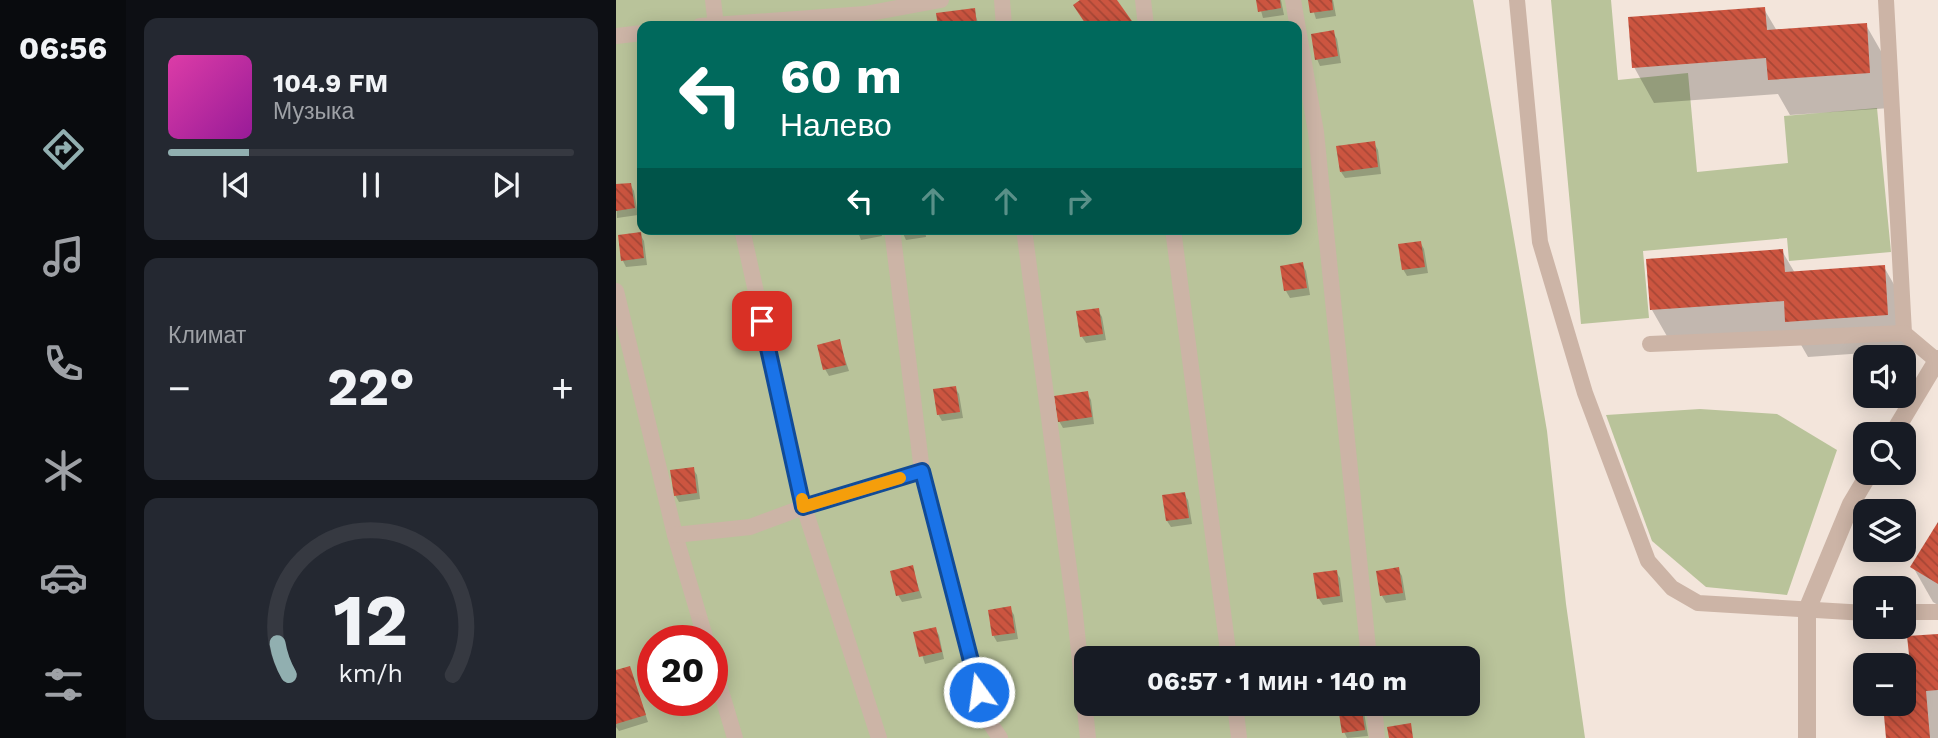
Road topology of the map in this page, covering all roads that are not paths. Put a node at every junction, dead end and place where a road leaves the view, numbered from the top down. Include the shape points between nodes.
1 (712, 0) edge
2 (941, 0) edge
3 (1002, 0) edge
4 (1143, 0) edge
5 (1293, 0) edge
6 (1517, 0) edge
7 (1886, 0) edge
8 (864, 13) edge
9 (711, 21) edge
10 (770, 21) edge
11 (1004, 21) edge
12 (1145, 21) edge
13 (1297, 21) edge
14 (637, 34) edge
15 (616, 36) edge
16 (1302, 52) edge
17 (743, 235) edge
18 (893, 235) edge
19 (1025, 235) edge
20 (1174, 235) edge
21 (616, 291) edge
22 (1904, 333) junction
23 (1650, 344) dead end
24 (1937, 360) edge
25 (1900, 422) edge
26 (922, 471) junction
27 (1862, 485) edge
28 (803, 507) junction
29 (675, 535) junction
30 (1807, 610) junction
31 (1853, 612) edge
32 (1916, 612) edge
33 (1938, 612) edge
34 (702, 625) edge
35 (1227, 646) edge
36 (1368, 646) edge
37 (728, 715) edge
38 (1236, 716) edge
39 (1375, 716) edge
40 (735, 738) edge
41 (879, 738) edge
42 (1000, 738) edge
43 (1088, 738) edge
44 (1239, 738) edge
45 (1377, 738) edge
46 (1807, 738) edge

1 - 9 lane
2 - 8 lane
3 - 11 lane
4 - 12 lane
5 - 13 lane
6 - 30 lane via 1541,242 1586,393 1648,561 1672,588 1698,603
7 - 22 lane
8 - 10 lane
14 - 15 lane
16 - 36 lane via 1316,132
17 - 28 lane
18 - 26 lane
19 - 43 lane
20 - 35 lane
21 - 29 lane
22 - 23 lane
22 - 24 lane
24 - 25 street
26 - 28 lane
26 - 42 lane via 985,717
27 - 30 street
28 - 29 lane via 750,527
28 - 41 lane
29 - 34 lane
30 - 31 lane
30 - 46 street
32 - 33 lane
37 - 40 lane
38 - 44 lane
39 - 45 lane

